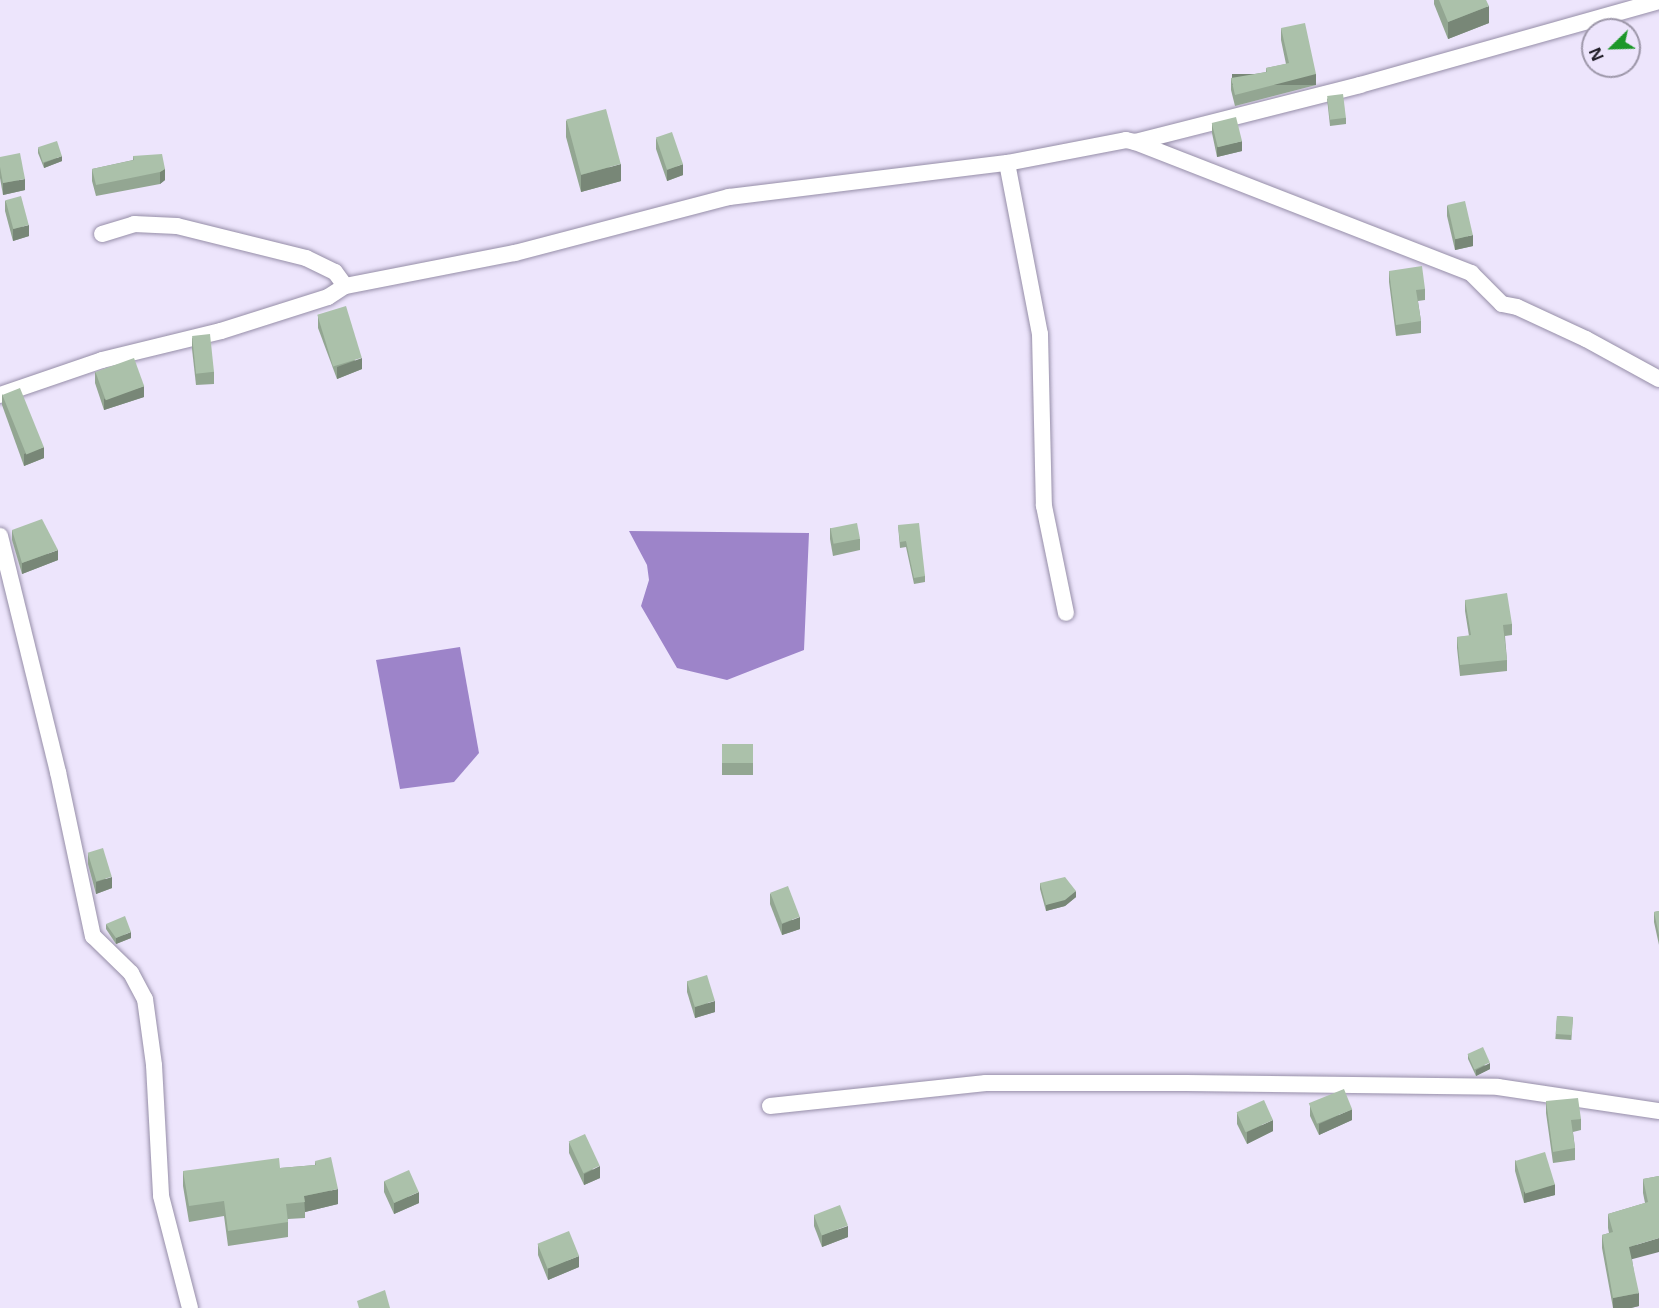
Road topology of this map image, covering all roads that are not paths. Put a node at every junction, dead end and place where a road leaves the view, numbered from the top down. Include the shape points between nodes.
1 (1659, 1) edge
2 (1135, 142) junction
3 (1007, 163) junction
4 (102, 234) dead end
5 (345, 286) junction
6 (1659, 379) edge
7 (0, 396) edge
8 (0, 536) edge
9 (1066, 614) dead end
10 (770, 1106) dead end
11 (1659, 1111) edge
12 (190, 1308) edge

1 - 2 street via 1360,86
2 - 3 street via 1126,140
2 - 6 street via 1471,273 1502,304 1586,339
3 - 5 street via 729,197 515,253
3 - 9 street via 1040,334 1044,506
4 - 5 street via 134,224 177,226 306,258 335,272
5 - 7 street via 328,297 221,331 102,360
8 - 12 street via 58,772 93,936 132,973 145,999 154,1065 161,1196
10 - 11 street via 986,1083 1186,1083 1498,1087

